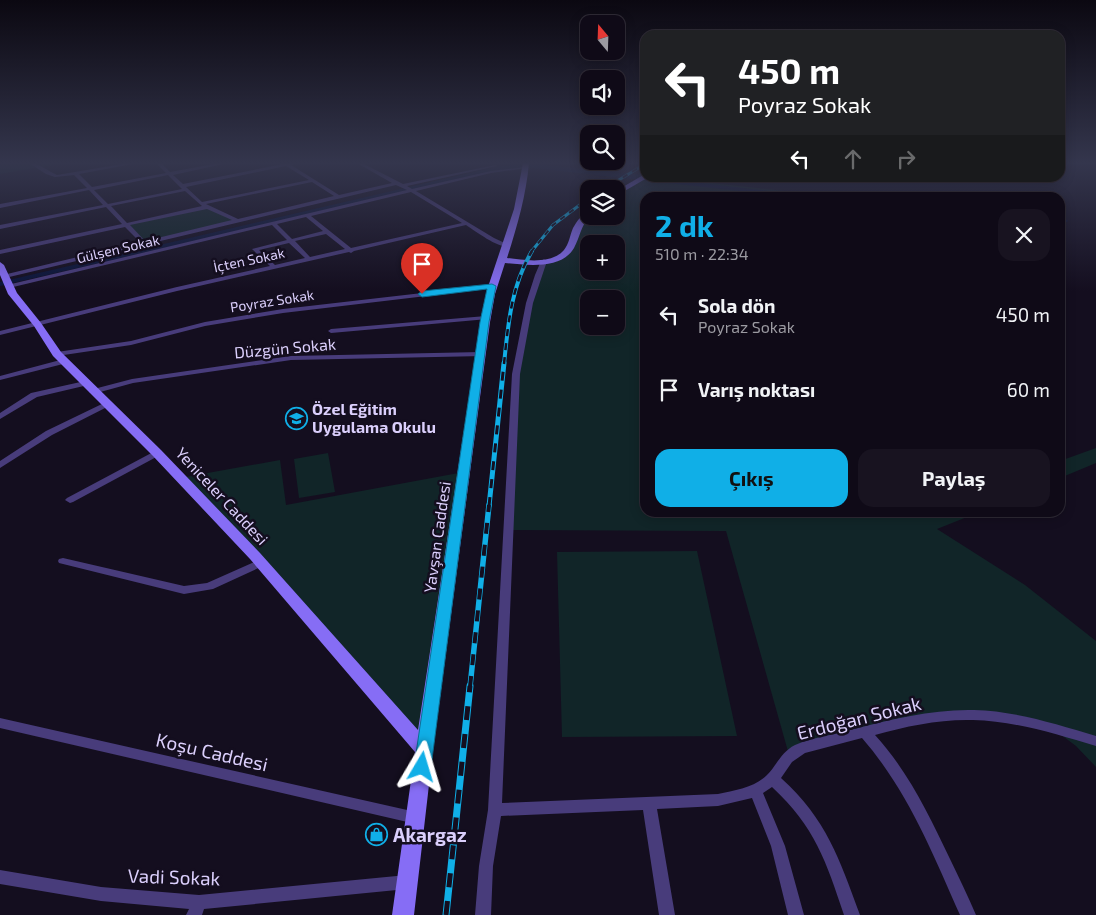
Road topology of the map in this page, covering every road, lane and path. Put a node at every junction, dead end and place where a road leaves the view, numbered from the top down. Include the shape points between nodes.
1 (107, 205) edge
2 (104, 206) edge
3 (201, 206) edge
4 (205, 206) edge
5 (302, 206) edge
6 (343, 206) edge
7 (435, 206) edge
8 (515, 206) edge
9 (307, 216) junction
10 (238, 221) junction
11 (580, 223) edge
12 (126, 224) junction
13 (274, 224) junction
14 (466, 224) junction
15 (0, 227) edge
16 (327, 232) junction
17 (290, 240) junction
18 (144, 243) junction
19 (350, 251) junction
20 (0, 252) edge
21 (505, 253) junction
22 (309, 259) junction
23 (544, 261) junction
24 (0, 265) edge
25 (274, 267) junction
26 (7, 281) junction
27 (492, 286) junction
28 (486, 318) junction
29 (38, 324) junction
30 (331, 331) dead end
31 (0, 333) edge
32 (480, 354) junction
33 (61, 358) junction
34 (0, 378) edge
35 (89, 387) junction
36 (107, 405) junction
37 (0, 417) edge
38 (157, 454) junction
39 (0, 465) edge
40 (70, 500) dead end
41 (64, 561) dead end
42 (261, 562) junction
43 (0, 722) edge
44 (865, 732) junction
45 (1096, 741) edge
46 (424, 750) junction
47 (772, 779) junction
48 (756, 791) junction
49 (649, 803) junction
50 (496, 810) junction
51 (416, 818) junction
52 (0, 877) edge
53 (408, 882) junction
54 (197, 908) edge
55 (404, 915) edge
56 (483, 915) edge
57 (667, 915) edge
58 (796, 915) edge
59 (852, 915) edge
60 (968, 915) edge

1 - 12 street
2 - 15 street
3 - 12 street
4 - 10 street
5 - 10 street
6 - 9 street, Gülşen Sokak
7 - 14 street
8 - 21 street, Yavşan Caddesi
9 - 13 street, Gülşen Sokak
9 - 16 street
10 - 18 street
11 - 23 street via 568,251 559,258
12 - 18 street
12 - 20 street
13 - 17 street
13 - 26 street, Gülşen Sokak
14 - 19 street, İçten Sokak
14 - 21 street
16 - 17 street
16 - 19 street
17 - 22 street
17 - 25 street via 255,249
18 - 26 street
19 - 22 street, İçten Sokak
21 - 23 street
21 - 27 street, Yavşan Caddesi
22 - 25 street, İçten Sokak
23 - 50 street via 534,283 516,374
24 - 26 street, Yeniceler Caddesi
25 - 29 street, İçten Sokak
26 - 29 street, Yeniceler Caddesi via 13,294
27 - 28 street, Yavşan Caddesi
27 - 33 street, Poyraz Sokak via 283,311 205,324
28 - 30 street
28 - 32 street, Yavşan Caddesi
29 - 31 street, İçten Sokak
29 - 33 street, Yeniceler Caddesi
32 - 35 street, Düzgün Sokak via 291,358
32 - 46 street, Yavşan Caddesi
33 - 34 street, Poyraz Sokak
33 - 35 street, Yeniceler Caddesi
35 - 36 street, Yeniceler Caddesi
35 - 37 street, Düzgün Sokak via 34,395
36 - 38 street, Yeniceler Caddesi
36 - 39 street via 49,433
38 - 40 street
38 - 42 street, Yeniceler Caddesi
41 - 42 street via 184,590 209,586
42 - 46 street, Yeniceler Caddesi
43 - 51 street, Koşu Caddesi
44 - 45 street, Erdoğan Sokak via 968,715 1013,719
44 - 47 street, Erdoğan Sokak via 802,748 789,755
44 - 60 street via 891,761 909,791
46 - 51 street, Yavşan Caddesi
47 - 48 street, Erdoğan Sokak
47 - 59 street via 807,813 823,838
48 - 49 street, Erdoğan Sokak via 718,800
48 - 58 street via 778,846
49 - 50 street, Erdoğan Sokak
49 - 57 street
50 - 56 street via 486,866
51 - 53 street, Yavşan Caddesi
52 - 54 street, Vadi Sokak
53 - 54 street, Vadi Sokak
53 - 55 street, Yavşan Caddesi

